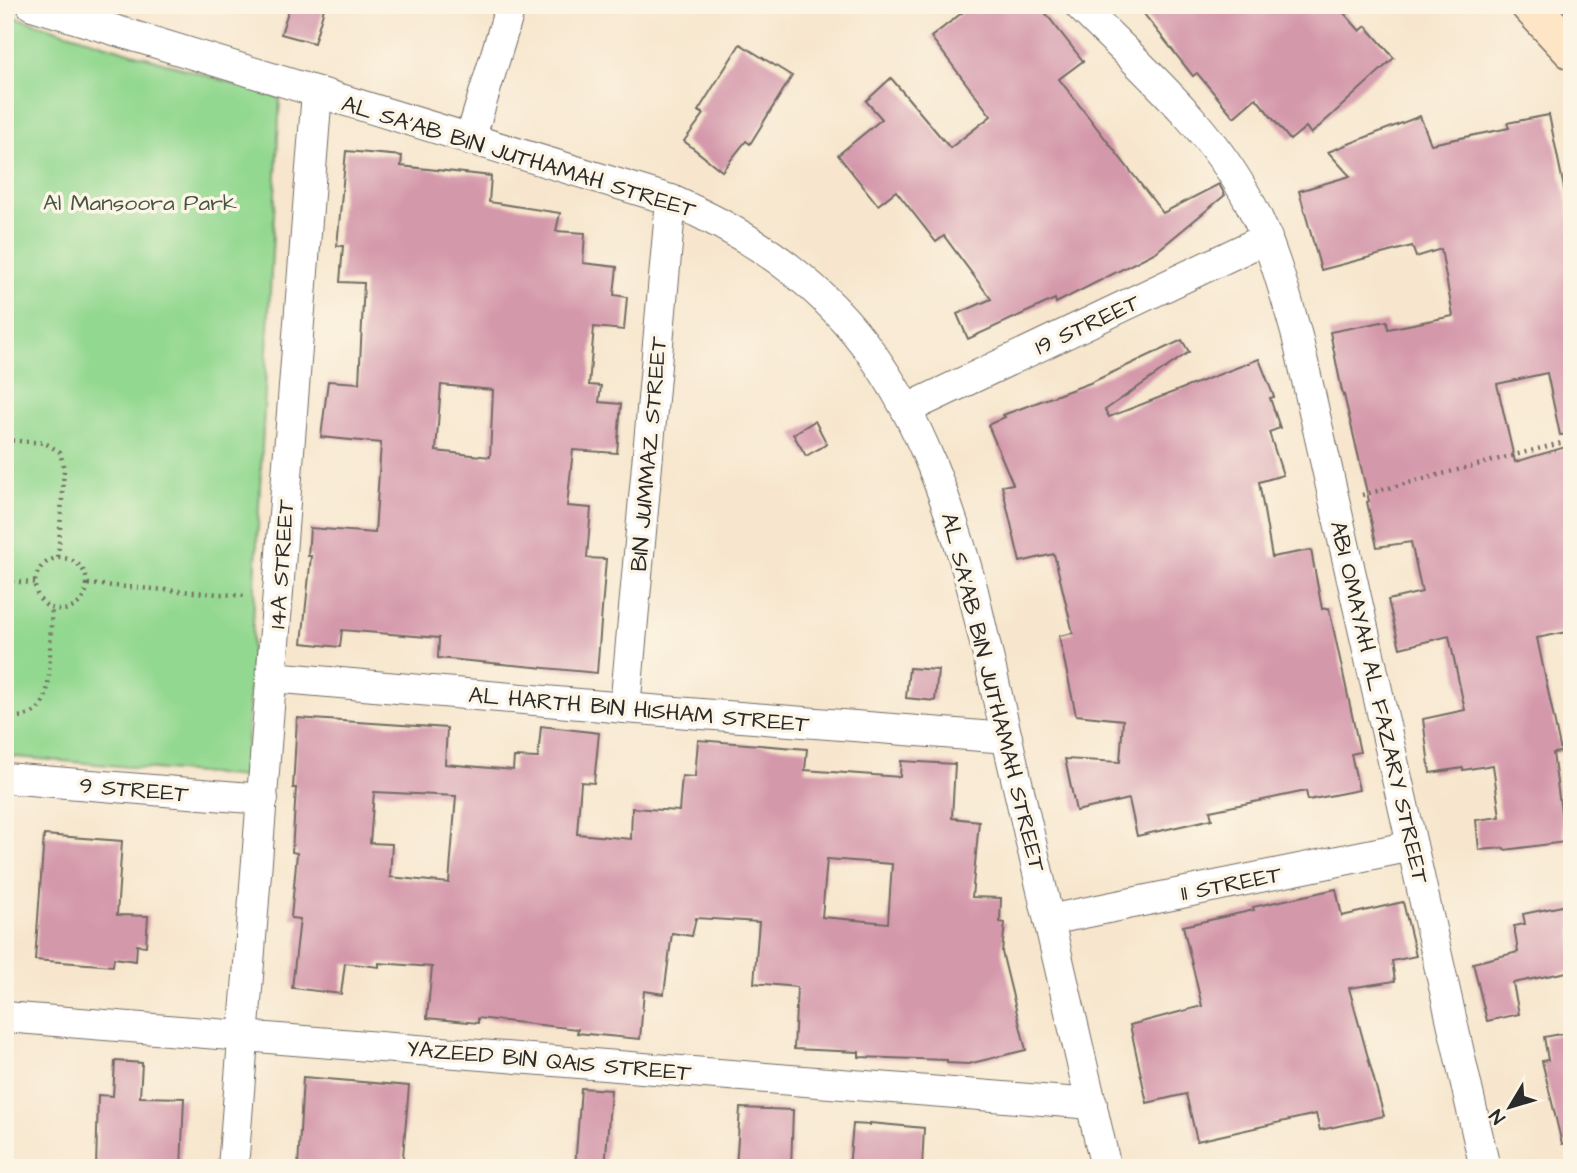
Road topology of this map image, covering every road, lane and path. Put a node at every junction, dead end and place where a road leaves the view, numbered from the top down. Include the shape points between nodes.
1 (32, 5) edge
2 (511, 5) edge
3 (1079, 5) edge
4 (1530, 5) edge
5 (1572, 50) edge
6 (317, 92) junction
7 (470, 140) junction
8 (671, 200) junction
9 (1267, 239) junction
10 (907, 409) junction
11 (5, 440) edge
12 (1572, 440) edge
13 (1334, 502) junction
14 (58, 558) junction
15 (5, 581) edge
16 (35, 583) junction
17 (88, 584) junction
18 (278, 598) junction
19 (52, 608) junction
20 (272, 677) junction
21 (625, 708) junction
22 (5, 717) edge
23 (1007, 738) junction
24 (5, 778) edge
25 (263, 799) junction
26 (1412, 846) junction
27 (1049, 920) junction
28 (5, 1017) edge
29 (244, 1035) junction
30 (1092, 1104) junction
31 (233, 1168) edge
32 (1106, 1168) edge
33 (1485, 1168) edge

1 - 6 street, AL SA'AB BIN JUTHAMAH STREET
2 - 7 street
3 - 9 street, ABI OMAYAH AL FAZARY STREET via 1201,131 1249,200
4 - 5 main road
6 - 7 street, AL SA'AB BIN JUTHAMAH STREET
6 - 18 street, 14A STREET
7 - 8 street, AL SA'AB BIN JUTHAMAH STREET
8 - 10 street, AL SA'AB BIN JUTHAMAH STREET via 745,237 810,284 864,342
8 - 21 street, BIN JUMMAZ STREET
9 - 10 street, 19 STREET
9 - 13 street, ABI OMAYAH AL FAZARY STREET via 1297,336
10 - 23 street, AL SA'AB BIN JUTHAMAH STREET via 961,544
11 - 14 path via 45,443 60,452
12 - 13 path
13 - 26 street, ABI OMAYAH AL FAZARY STREET
14 - 16 path via 42,566
14 - 17 path via 82,567
15 - 16 path
16 - 19 path via 39,598
17 - 18 path
17 - 19 path via 76,606 60,611
18 - 20 street, 14A STREET
19 - 22 path via 48,693 28,716
20 - 21 street, AL HARTH BIN HISHAM STREET
20 - 25 street, 14A STREET
21 - 23 street, AL HARTH BIN HISHAM STREET
23 - 27 street, AL SA'AB BIN JUTHAMAH STREET
24 - 25 street, 9 STREET
25 - 29 street, 14A STREET
26 - 27 street, 11 STREET
26 - 33 street, ABI OMAYAH AL FAZARY STREET
27 - 30 street, AL SA'AB BIN JUTHAMAH STREET
28 - 29 street, YAZEED BIN QAIS STREET
29 - 30 street, YAZEED BIN QAIS STREET
29 - 31 street, 14A STREET
30 - 32 street, AL SA'AB BIN JUTHAMAH STREET

